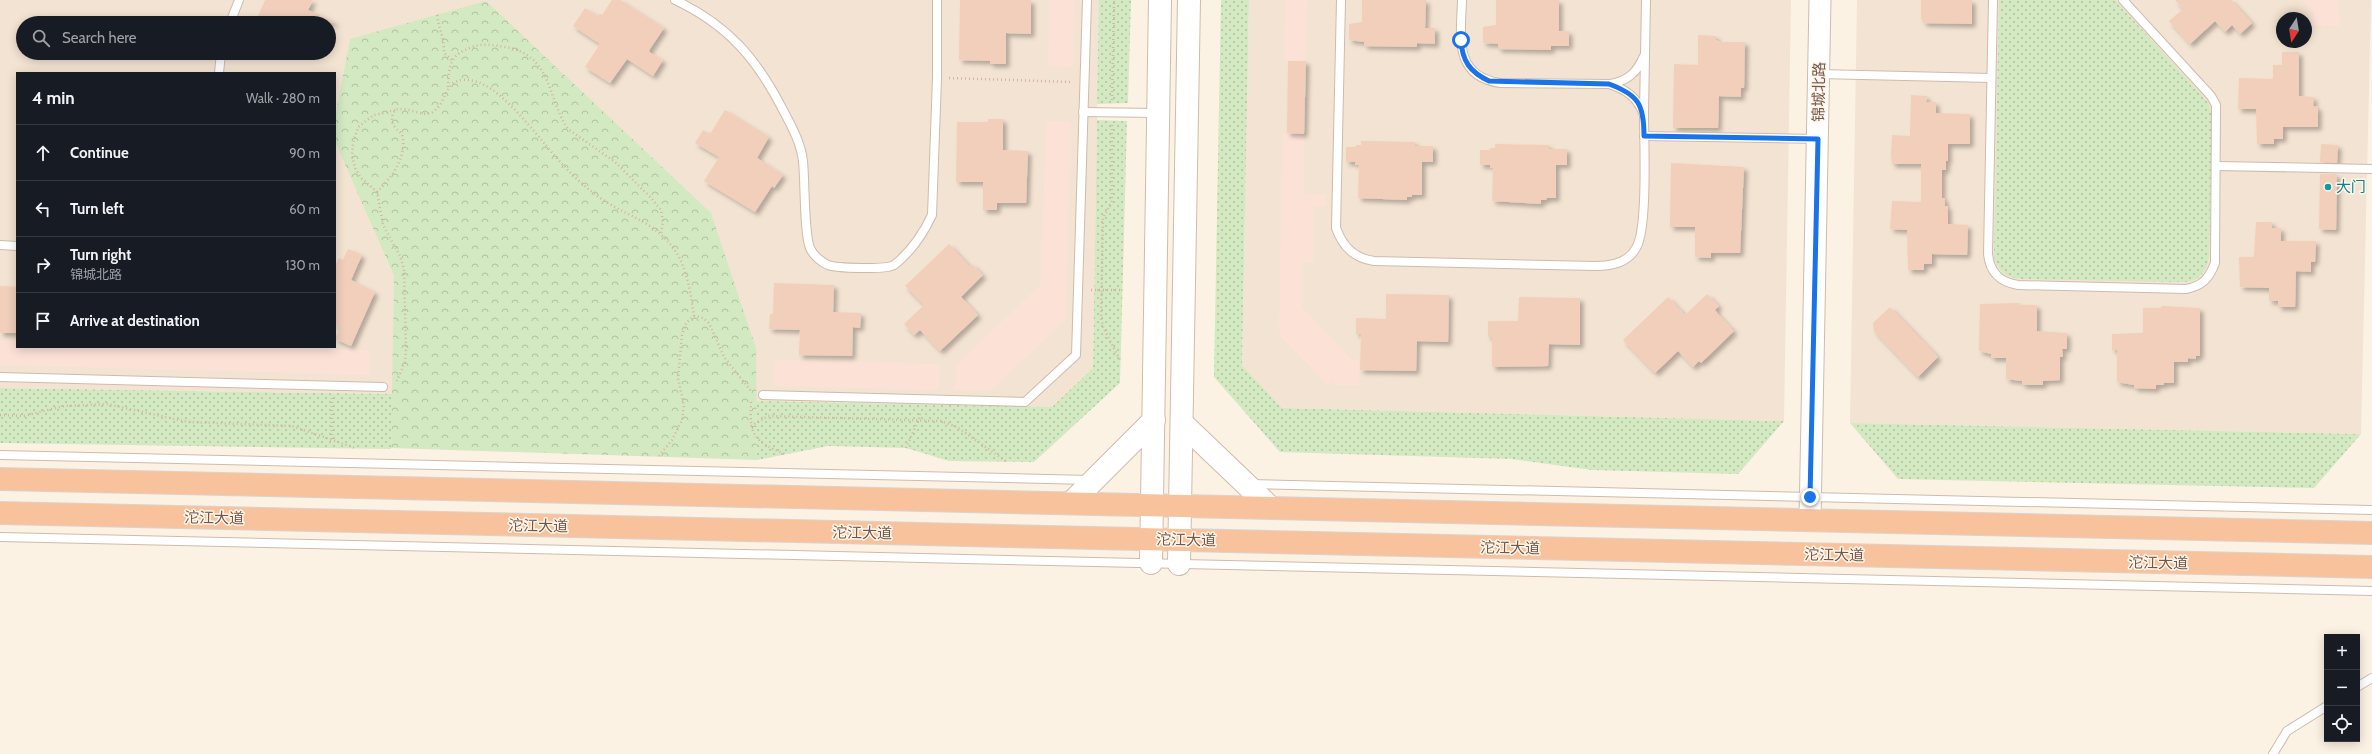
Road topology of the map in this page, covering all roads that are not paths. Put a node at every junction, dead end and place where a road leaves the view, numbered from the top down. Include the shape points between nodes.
1 (239, 0) edge
2 (675, 0) edge
3 (937, 0) edge
4 (1086, 0) edge
5 (1160, 0) edge
6 (1189, 0) edge
7 (1341, 0) edge
8 (1462, 0) edge
9 (1646, 0) edge
10 (1820, 0) edge
11 (1993, 0) edge
12 (2122, 0) edge
13 (233, 16) edge
14 (1645, 52) junction
15 (220, 60) edge
16 (219, 72) edge
17 (1819, 74) junction
18 (1991, 78) junction
19 (1609, 84) junction
20 (1084, 112) junction
21 (1160, 113) junction
22 (1644, 115) junction
23 (1644, 136) junction
24 (1818, 139) junction
25 (2217, 166) junction
26 (2372, 169) edge
27 (0, 245) edge
28 (16, 246) edge
29 (0, 377) edge
30 (383, 387) road end
31 (763, 395) dead end
32 (1154, 420) junction
33 (1182, 423) junction
34 (0, 455) edge
35 (0, 479) edge
36 (1095, 480) junction
37 (1246, 484) junction
38 (1810, 497) junction
39 (1071, 504) junction
40 (1153, 505) junction
41 (1181, 506) junction
42 (1271, 508) junction
43 (2372, 510) edge
44 (0, 513) edge
45 (1810, 520) junction
46 (2372, 533) edge
47 (0, 537) edge
48 (1152, 540) junction
49 (1180, 540) junction
50 (1151, 563) junction
51 (1179, 564) junction
52 (2372, 567) edge
53 (2372, 591) edge
54 (2372, 678) edge
55 (2360, 685) edge
56 (2324, 708) edge
57 (2273, 754) edge

1 - 13 lane
2 - 3 lane via 727,32 751,58 768,82 791,125 802,155 810,248 817,258 828,265 872,268 892,266 911,248 932,215
4 - 20 lane
5 - 21 main road
6 - 33 main road
7 - 23 lane via 1336,228 1343,242 1355,256 1374,261 1596,266 1616,264 1631,255 1640,240
8 - 19 lane via 1462,53 1466,62 1479,76 1489,81 1500,82
9 - 14 lane
10 - 17 street, 锦城北路
11 - 18 lane
12 - 25 lane via 2214,100 2217,111
14 - 19 lane via 1633,74 1620,82
14 - 22 lane
15 - 16 lane
17 - 18 lane
17 - 24 street, 锦城北路
18 - 25 lane via 1988,254 1993,272 2009,283 2186,289 2198,286 2210,276 2215,263
19 - 22 lane via 1633,96
20 - 21 lane
20 - 31 lane via 1076,355 1025,402
21 - 32 main road
22 - 23 lane
23 - 24 lane
24 - 38 street, 锦城北路
25 - 26 lane
27 - 28 lane
29 - 30 lane
32 - 36 main road
32 - 40 main road
33 - 37 main road
33 - 41 main road
34 - 36 lane
35 - 39 highway
36 - 39 main road
37 - 38 lane
37 - 42 main road
38 - 43 lane
38 - 45 street, 锦城北路
39 - 40 highway
40 - 41 highway
40 - 48 main road
41 - 42 highway
41 - 49 main road
42 - 45 highway
44 - 48 highway, 沱江大道
45 - 46 highway
47 - 50 lane
48 - 49 highway, 沱江大道
48 - 50 main road
49 - 51 main road
49 - 52 highway, 沱江大道
50 - 51 lane
51 - 53 lane
54 - 55 lane
56 - 57 lane via 2287,732

